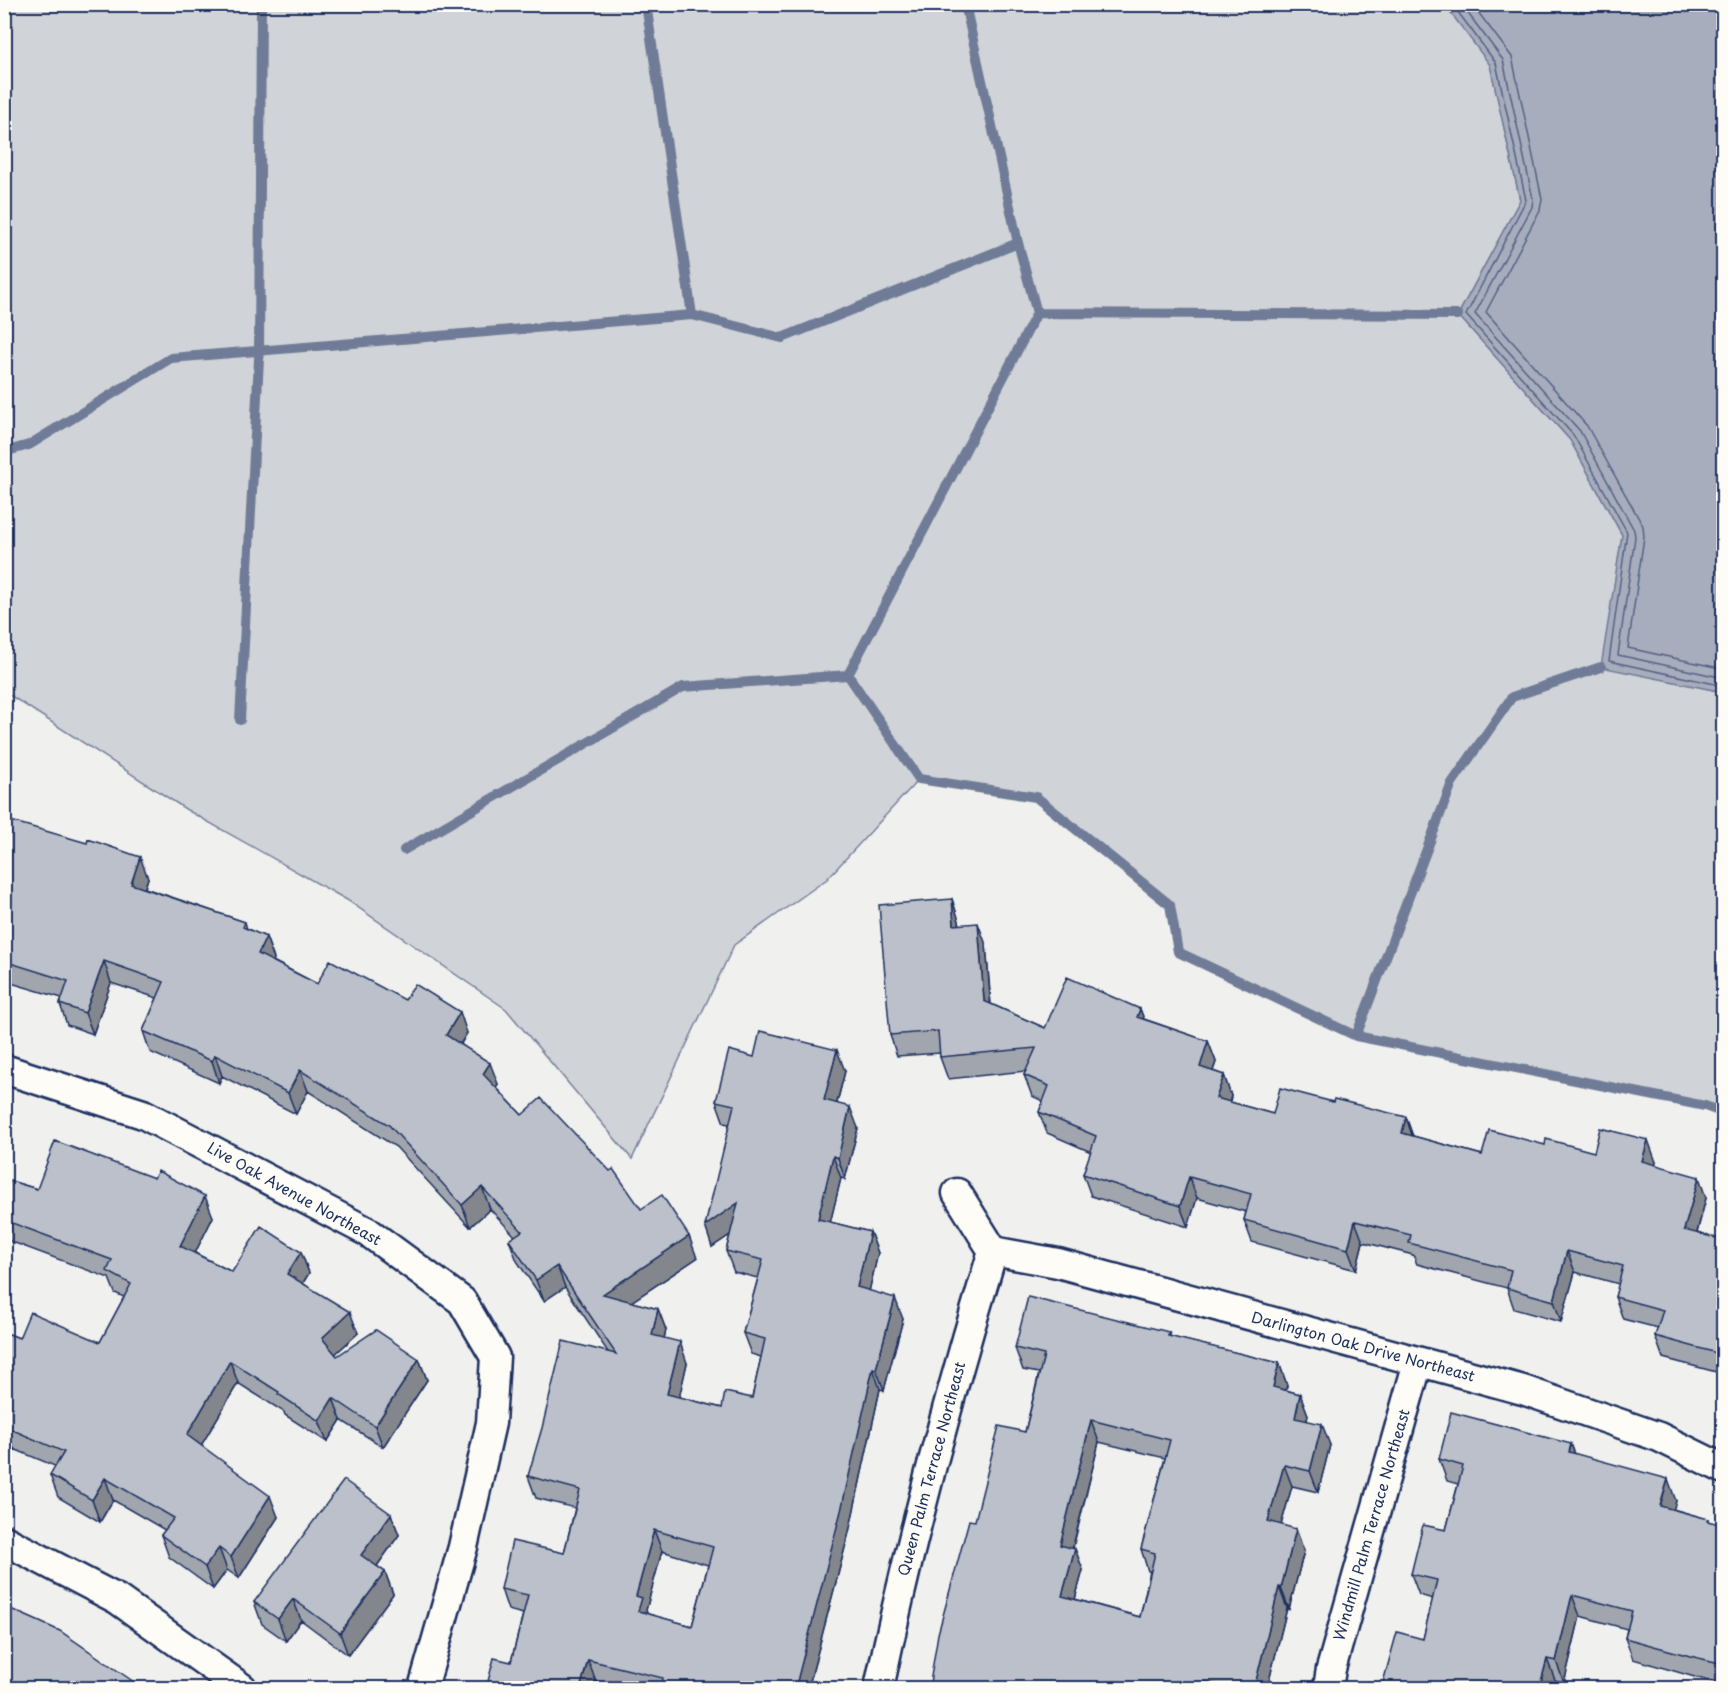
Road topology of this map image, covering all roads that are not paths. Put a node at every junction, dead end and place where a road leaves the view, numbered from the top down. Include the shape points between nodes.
1 (4, 1069) edge
2 (957, 1193) dead end
3 (993, 1251) junction
4 (1418, 1362) junction
5 (1724, 1469) edge
6 (4, 1540) edge
7 (242, 1689) edge
8 (423, 1689) edge
9 (879, 1689) edge
10 (1328, 1689) edge

1 - 8 street, Live Oak Avenue Northeast via 143,1114 368,1232 462,1301 495,1357 491,1423 463,1548
2 - 3 street
3 - 4 street, Darlington Oak Drive Northeast via 1058,1263
3 - 9 street, Queen Palm Terrace Northeast via 896,1606
4 - 5 street, Darlington Oak Drive Northeast via 1523,1390 1659,1437
4 - 10 street, Windmill Palm Terrace Northeast
6 - 7 street via 117,1599

